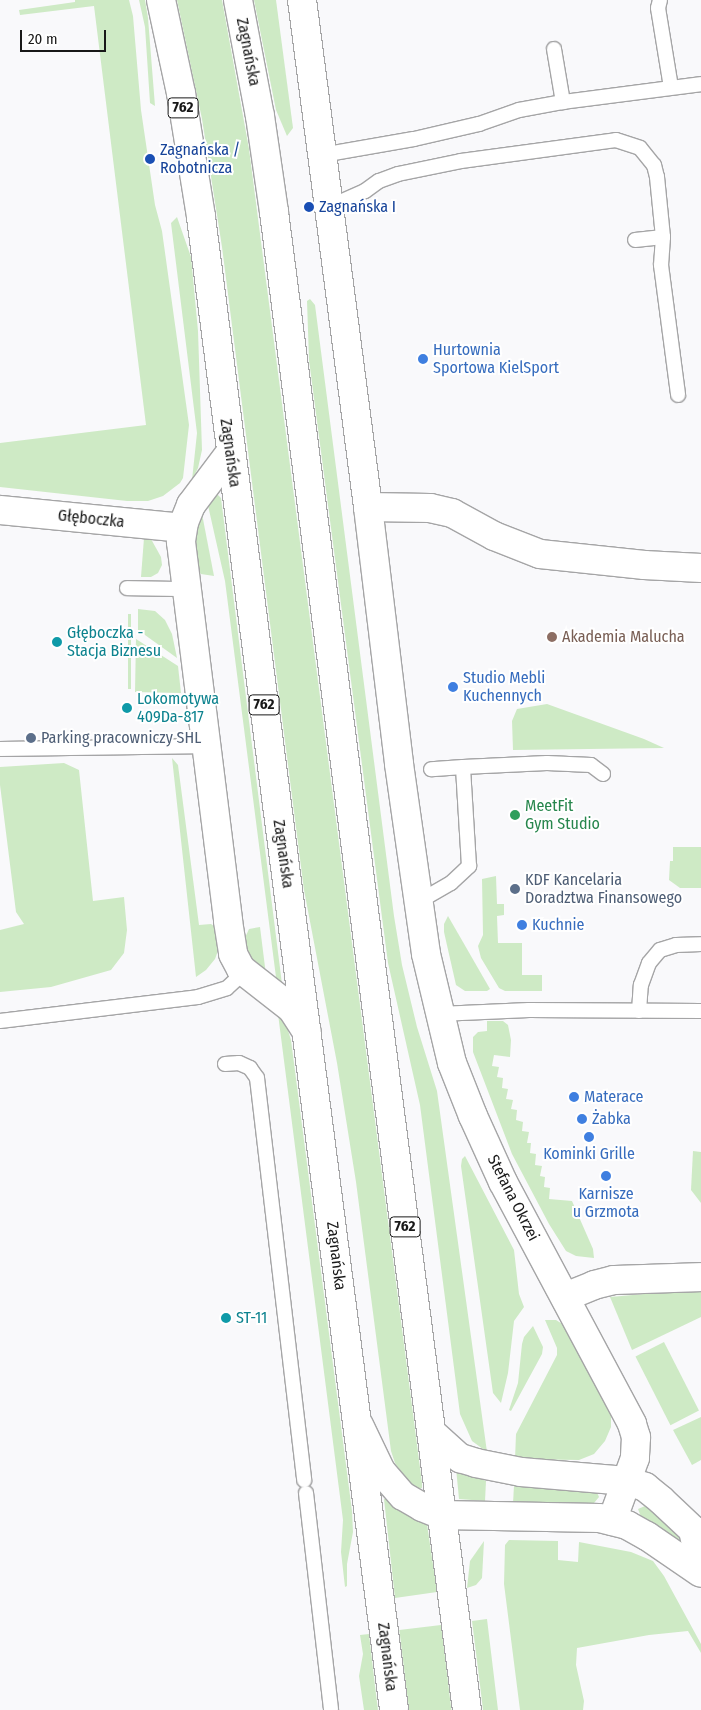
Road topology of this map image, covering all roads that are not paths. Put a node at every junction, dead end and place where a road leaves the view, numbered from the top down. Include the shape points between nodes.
1 (161, 0) edge
2 (238, 0) edge
3 (302, 0) edge
4 (660, 0) edge
5 (554, 49) dead end
6 (701, 84) edge
7 (671, 87) junction
8 (563, 102) junction
9 (322, 155) junction
10 (328, 207) junction
11 (663, 237) junction
12 (635, 240) dead end
13 (678, 395) dead end
14 (230, 452) junction
15 (368, 507) junction
16 (0, 510) edge
17 (182, 528) junction
18 (701, 568) edge
19 (127, 588) dead end
20 (186, 589) junction
21 (206, 746) junction
22 (0, 749) edge
23 (463, 767) junction
24 (431, 769) dead end
25 (603, 774) dead end
26 (418, 902) junction
27 (701, 944) edge
28 (244, 972) junction
29 (639, 1011) junction
30 (701, 1012) edge
31 (439, 1014) junction
32 (0, 1021) edge
33 (307, 1032) junction
34 (225, 1064) dead end
35 (701, 1277) edge
36 (565, 1297) junction
37 (356, 1419) junction
38 (432, 1433) junction
39 (627, 1481) junction
40 (442, 1515) junction
41 (612, 1521) junction
42 (701, 1568) edge
43 (701, 1573) edge
44 (331, 1710) edge
45 (394, 1710) edge
46 (467, 1710) edge

1 - 14 street, Zagnańska / 762 via 181,93 201,217
2 - 38 street, Zagnańska / 762 via 274,212
3 - 9 street
4 - 7 lane via 658,8
5 - 8 lane
6 - 7 lane
7 - 8 lane
8 - 9 lane via 519,110 479,124 414,139
9 - 10 street
10 - 11 lane via 365,191 379,180 398,174 461,161 616,140 640,148 654,165
10 - 15 street
11 - 12 lane
11 - 13 lane via 661,265
14 - 17 street via 191,505
14 - 33 street, Zagnańska / 762
15 - 18 street via 430,508 452,513 494,536 540,554
15 - 26 street
16 - 17 street, Głęboczka
17 - 20 street
19 - 20 lane
20 - 21 street
21 - 22 lane
21 - 28 street via 232,945 235,960
23 - 24 lane
23 - 25 lane via 592,765
23 - 26 lane via 469,866 451,883
26 - 31 street, Stefana Okrzei
27 - 29 lane via 676,944 660,950 649,963 641,985
28 - 32 lane via 227,988 198,997
28 - 33 street via 292,1009
29 - 30 lane
29 - 31 lane via 529,1010
31 - 36 street, Stefana Okrzei via 452,1063 473,1116 503,1182
33 - 37 street, Zagnańska / 762
34 - 44 lane via 239,1063 250,1068 257,1078
35 - 36 street via 614,1280
36 - 39 street, Stefana Okrzei via 632,1424 636,1448
37 - 40 street via 381,1471 392,1485 422,1507
37 - 45 street, Zagnańska / 762
38 - 39 street via 460,1458 476,1464 522,1472
38 - 40 street, Zagnańska / 762
39 - 41 street, Stefana Okrzei
39 - 42 street via 656,1496 693,1530
40 - 41 street via 598,1518
40 - 46 street, Zagnańska / 762
41 - 43 street via 647,1536

